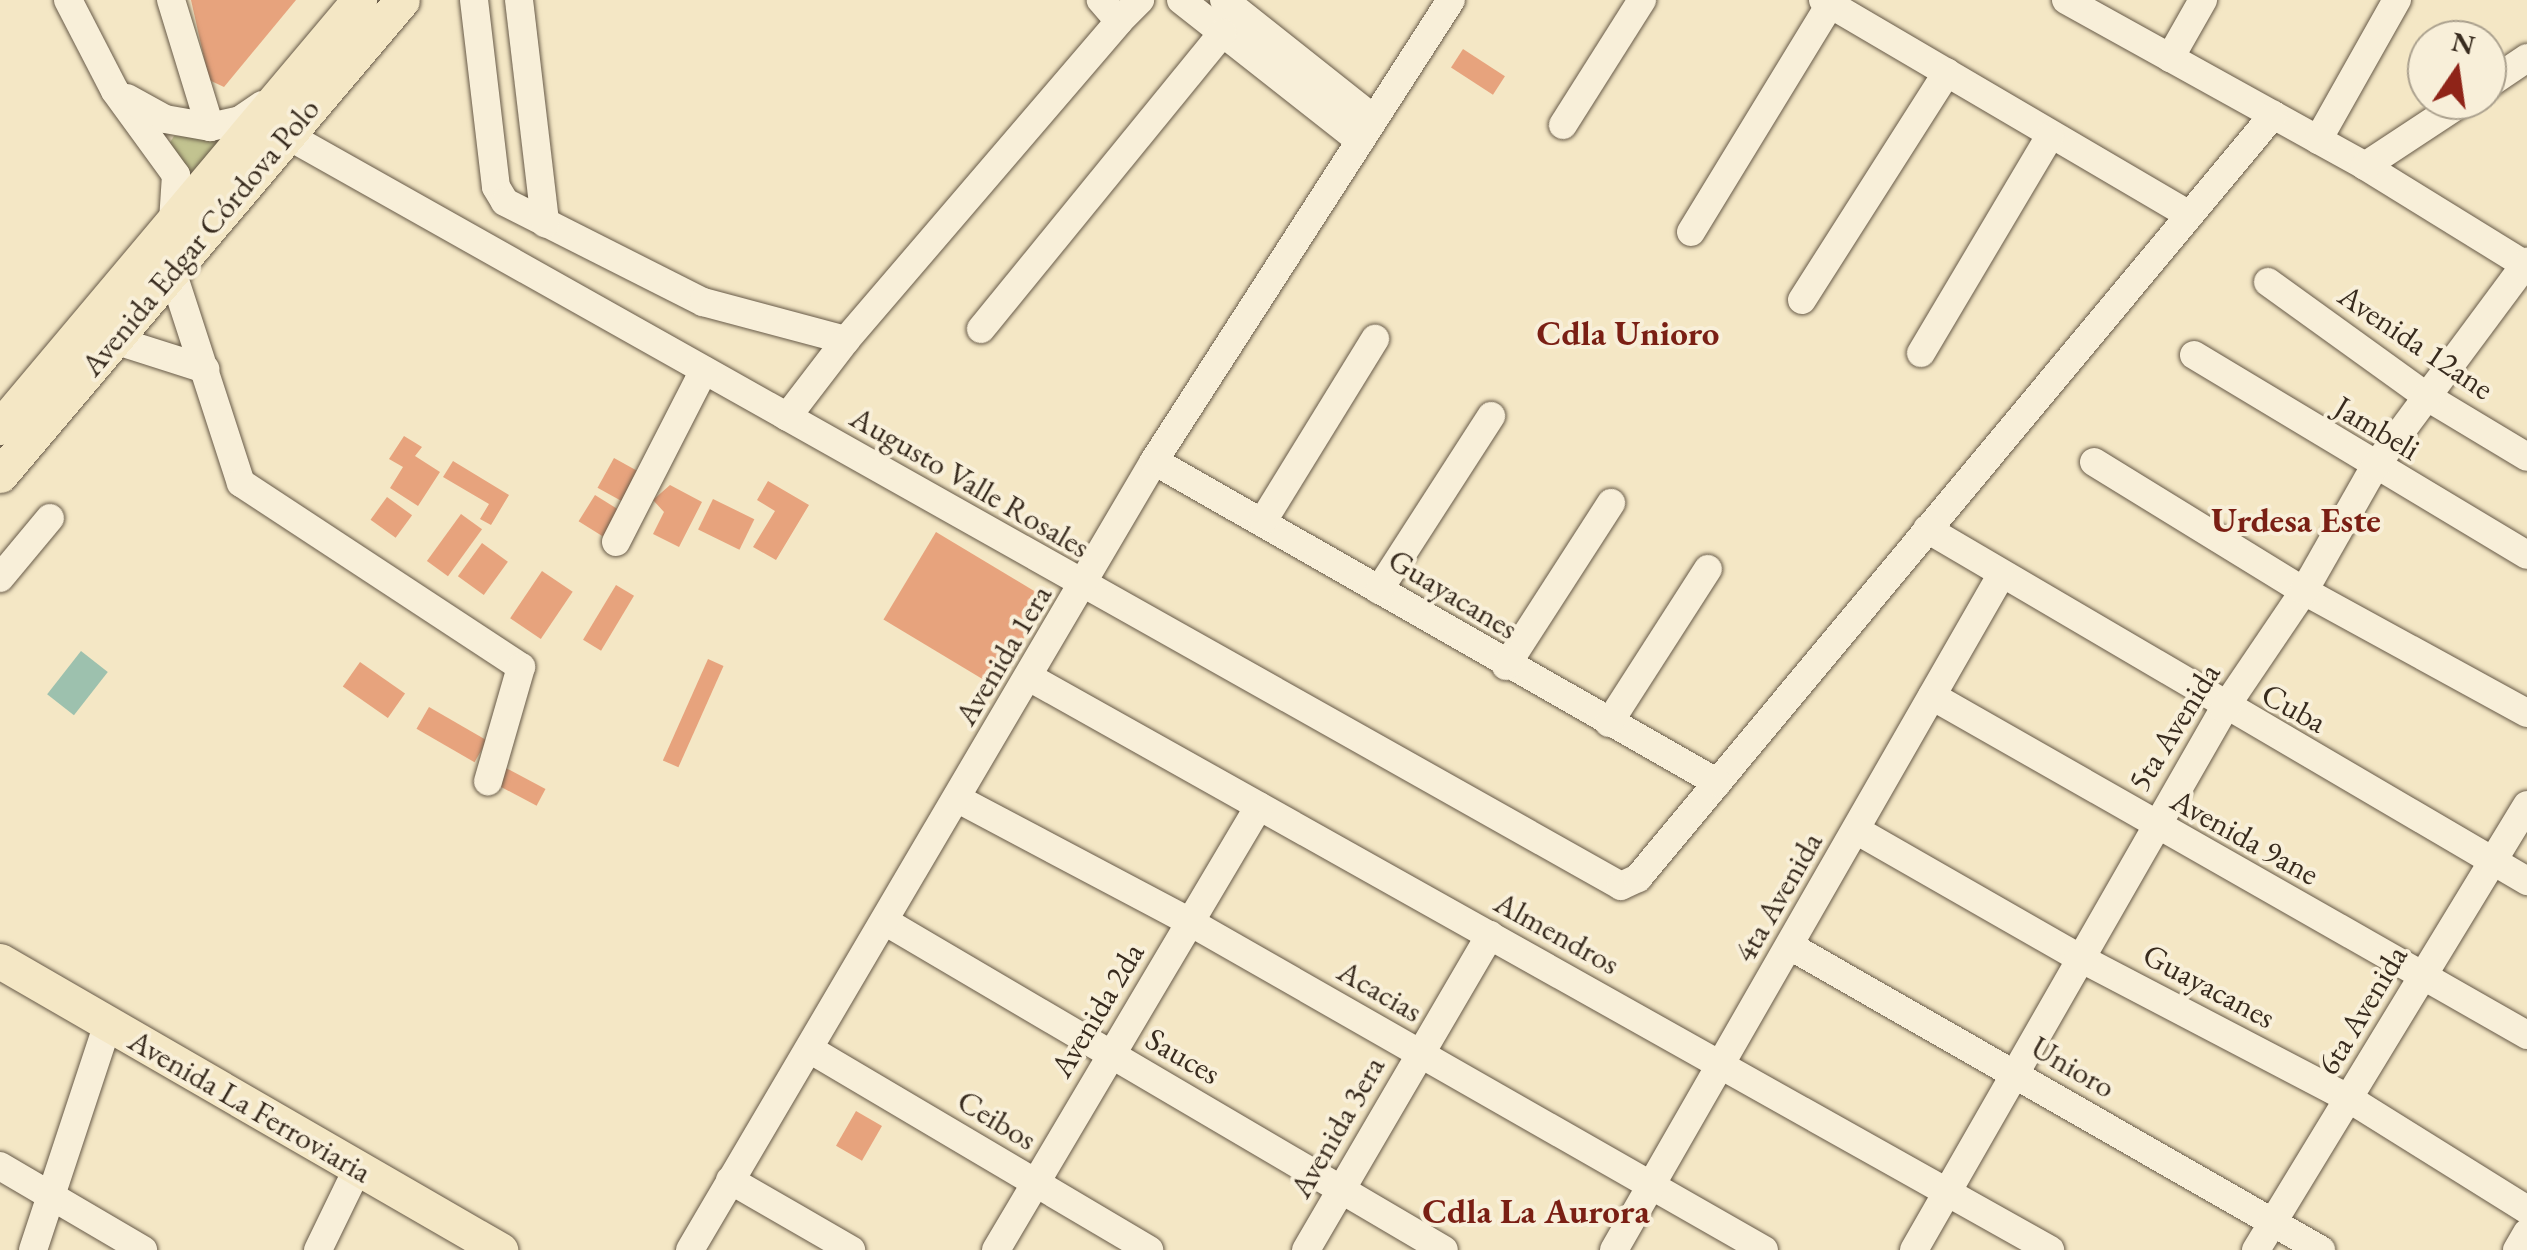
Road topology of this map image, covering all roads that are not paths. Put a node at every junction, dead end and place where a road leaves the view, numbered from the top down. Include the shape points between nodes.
1 (68, 0) edge
2 (171, 0) edge
3 (360, 0) edge
4 (402, 0) edge
5 (475, 0) edge
6 (519, 0) edge
7 (1140, 0) edge
8 (1181, 0) edge
9 (1224, 0) edge
10 (1450, 0) edge
11 (1642, 0) edge
12 (2066, 0) edge
13 (2203, 0) edge
14 (2397, 0) edge
15 (1826, 2) edge
16 (1110, 10) edge
17 (1222, 33) junction
18 (2170, 58) junction
19 (1947, 72) junction
20 (115, 92) junction
21 (276, 96) junction
22 (2273, 115) junction
23 (2434, 120) edge
24 (1563, 124) dead end
25 (210, 127) junction
26 (1367, 130) junction
27 (284, 134) junction
28 (2050, 136) junction
29 (2318, 140) junction
30 (2366, 166) junction
31 (2190, 215) junction
32 (172, 221) junction
33 (544, 223) junction
34 (1691, 232) dead end
35 (2526, 264) edge
36 (172, 272) junction
37 (2268, 282) dead end
38 (1802, 300) dead end
39 (981, 329) dead end
40 (1375, 339) dead end
41 (114, 340) junction
42 (846, 340) junction
43 (1920, 353) dead end
44 (2194, 355) dead end
45 (204, 369) junction
46 (704, 370) junction
47 (2429, 398) junction
48 (787, 416) junction
49 (1492, 416) dead end
50 (0, 427) edge
51 (2527, 457) edge
52 (1154, 461) junction
53 (2094, 462) dead end
54 (2374, 468) junction
55 (0, 475) edge
56 (1611, 502) dead end
57 (50, 518) dead end
58 (1263, 521) junction
59 (1927, 529) junction
60 (616, 542) dead end
61 (2527, 555) edge
62 (1708, 569) dead end
63 (2000, 577) junction
64 (0, 578) edge
65 (1083, 588) junction
66 (1379, 590) junction
67 (2304, 591) junction
68 (1506, 666) junction
69 (1029, 677) junction
70 (1932, 696) junction
71 (2224, 709) junction
72 (2527, 714) edge
73 (1608, 723) junction
74 (488, 781) dead end
75 (1718, 782) junction
76 (958, 799) junction
77 (1259, 806) junction
78 (2527, 806) edge
79 (2153, 827) junction
80 (1856, 830) junction
81 (2493, 861) junction
82 (2527, 881) edge
83 (886, 922) junction
84 (1190, 922) junction
85 (1490, 935) junction
86 (1790, 946) junction
87 (2078, 958) junction
88 (0, 961) edge
89 (2424, 974) junction
90 (0, 978) edge
91 (2527, 1034) edge
92 (103, 1038) junction
93 (810, 1050) junction
94 (1112, 1054) junction
95 (1420, 1054) junction
96 (1722, 1065) junction
97 (2014, 1075) junction
98 (2348, 1098) junction
99 (0, 1166) edge
100 (730, 1180) junction
101 (1036, 1183) junction
102 (350, 1184) junction
103 (1652, 1186) junction
104 (1341, 1189) junction
105 (1948, 1193) junction
106 (51, 1199) junction
107 (2527, 1210) edge
108 (2273, 1221) junction
109 (2527, 1233) edge
110 (32, 1250) edge
111 (143, 1250) edge
112 (318, 1250) edge
113 (467, 1250) edge
114 (500, 1250) edge
115 (690, 1250) edge
116 (850, 1250) edge
117 (996, 1250) edge
118 (1148, 1250) edge
119 (1306, 1250) edge
120 (1444, 1250) edge
121 (1614, 1250) edge
122 (1764, 1250) edge
123 (1914, 1250) edge
124 (2050, 1250) edge
125 (2256, 1250) edge
126 (2321, 1250) edge
127 (2517, 1250) edge

1 - 20 street
2 - 25 street
3 - 21 main road, Avenida Edgar Córdova Polo
4 - 27 main road, Avenida Edgar Córdova Polo
5 - 33 street via 496,186 505,202
6 - 33 street
7 - 16 street
8 - 17 street
9 - 26 street
10 - 26 street, Avenida 1era
11 - 24 street
12 - 18 street
13 - 18 street
14 - 29 street
15 - 19 street
15 - 34 street
16 - 42 street
17 - 26 street
17 - 39 street
18 - 22 street
19 - 28 street
19 - 38 street
20 - 25 street via 165,118
20 - 32 street via 176,175
21 - 25 street via 240,120
21 - 32 main road, Avenida Edgar Córdova Polo
22 - 29 street
22 - 31 street
23 - 30 street
26 - 52 street, Avenida 1era
27 - 36 main road, Avenida Edgar Córdova Polo
27 - 46 street, Augusto Valle Rosales
28 - 31 street
28 - 43 street
29 - 30 street
30 - 35 street
31 - 59 street
32 - 50 main road, Avenida Edgar Córdova Polo
33 - 42 street via 703,302
35 - 47 street, 5ta Avenida
36 - 41 main road, Avenida Edgar Córdova Polo
36 - 45 street
37 - 47 street, Avenida 12ane
40 - 58 street
41 - 45 street
41 - 55 main road, Avenida Edgar Córdova Polo
42 - 48 street
44 - 54 street, Jambeli
45 - 74 street via 241,483 521,667
46 - 48 street, Augusto Valle Rosales
46 - 60 street
47 - 51 street, Avenida 12ane
47 - 54 street, 5ta Avenida
48 - 65 street, Augusto Valle Rosales
49 - 66 street
52 - 58 street, Guayacanes
52 - 65 street, Avenida 1era
53 - 67 street
54 - 61 street, Jambeli
54 - 67 street, 5ta Avenida
56 - 68 street
57 - 64 street
58 - 66 street, Guayacanes
59 - 63 street, Cuba
59 - 75 street
62 - 73 street
63 - 70 street, 4ta Avenida
63 - 71 street, Cuba
65 - 69 street, Avenida 1era
65 - 75 street, Augusto Valle Rosales via 1622,886 1638,878
66 - 68 street, Guayacanes
67 - 71 street, 5ta Avenida
67 - 72 street
68 - 73 street, Guayacanes
69 - 76 street, Avenida 1era
69 - 77 street, Almendros
70 - 79 street, Avenida 9ane
70 - 80 street, 4ta Avenida
71 - 79 street, 5ta Avenida
71 - 81 street, Cuba
73 - 75 street, Guayacanes
76 - 83 street, Avenida 1era
76 - 84 street, Acacias
77 - 84 street, Avenida 2da
77 - 85 street, Almendros
78 - 81 street, 6ta Avenida
79 - 87 street, 5ta Avenida
79 - 89 street, Avenida 9ane
80 - 86 street, 4ta Avenida
80 - 87 street, Guayacanes
81 - 82 street, Cuba
81 - 89 street, 6ta Avenida
83 - 93 street, Avenida 1era
83 - 94 street, Sauces
84 - 94 street, Avenida 2da
84 - 95 street, Acacias
85 - 95 street, Avenida 3era
85 - 96 street, Almendros
86 - 96 street, 4ta Avenida
86 - 97 street, Unioro
87 - 97 street, 5ta Avenida
87 - 98 street, Guayacanes
88 - 114 main road, Avenida La Ferroviaria
89 - 91 street, Avenida 9ane
89 - 98 street, 6ta Avenida
90 - 92 main road, Avenida La Ferroviaria
92 - 102 main road, Avenida La Ferroviaria
92 - 106 street
93 - 100 street, Avenida 1era
93 - 101 street, Ceibos
94 - 101 street, Avenida 2da
94 - 104 street, Sauces
95 - 103 street, Acacias
95 - 104 street, Avenida 3era
96 - 103 street, 4ta Avenida
96 - 105 street, Almendros
97 - 105 street, 5ta Avenida
97 - 108 street, Unioro
98 - 107 street, Guayacanes
98 - 108 street, 6ta Avenida
99 - 106 street
100 - 115 street, Avenida 1era
100 - 116 street
101 - 117 street, Avenida 2da
101 - 118 street, Ceibos
102 - 112 street
102 - 113 main road, Avenida La Ferroviaria
103 - 121 street, 4ta Avenida
103 - 122 street, Acacias
104 - 119 street, Avenida 3era
104 - 120 street, Sauces
105 - 123 street, 5ta Avenida
105 - 124 street, Almendros
106 - 110 street
106 - 111 street
108 - 125 street, 6ta Avenida
108 - 126 street, Unioro
109 - 127 street

